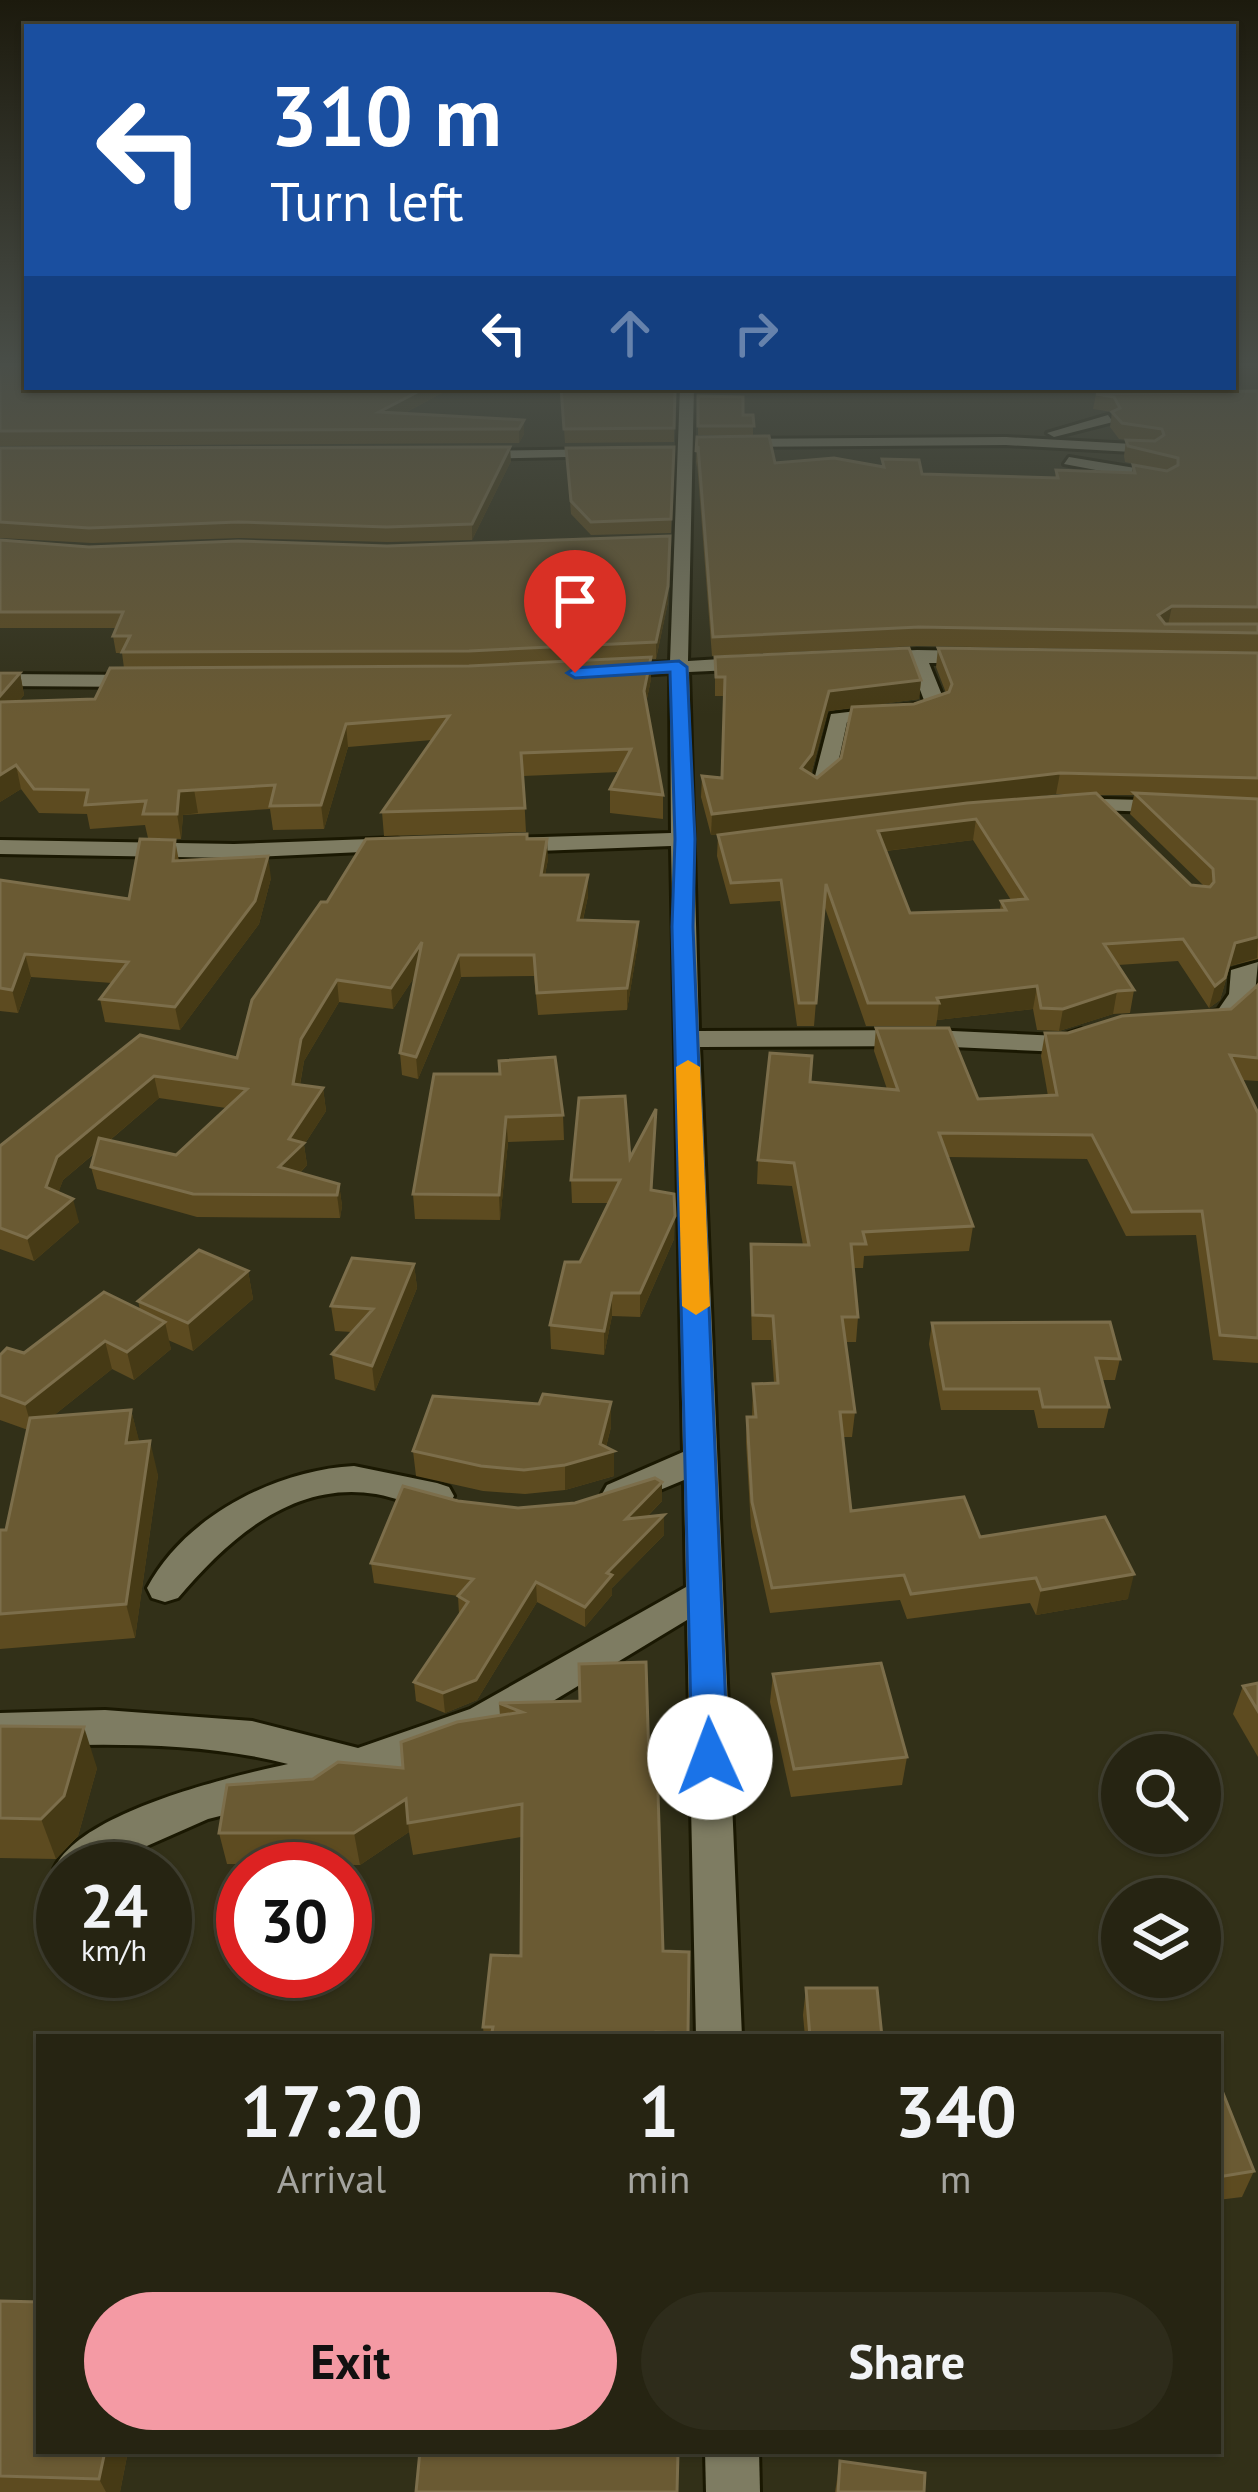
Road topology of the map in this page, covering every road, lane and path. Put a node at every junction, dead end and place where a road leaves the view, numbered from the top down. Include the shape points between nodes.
1 (676, 482) edge
2 (917, 656) junction
3 (988, 657) edge
4 (857, 658) edge
5 (779, 662) edge
6 (679, 667) junction
7 (585, 673) edge
8 (0, 680) edge
9 (154, 681) edge
10 (815, 788) edge
11 (1099, 802) junction
12 (1037, 806) edge
13 (1258, 809) edge
14 (1126, 832) edge
15 (414, 844) edge
16 (477, 845) edge
17 (692, 845) junction
18 (0, 847) edge
19 (1258, 969) edge
20 (1161, 1024) edge
21 (1114, 1026) edge
22 (687, 1039) junction
23 (702, 1458) junction
24 (466, 1503) edge
25 (588, 1504) edge
26 (165, 1588) dead end
27 (705, 1594) junction
28 (0, 1730) edge
29 (357, 1764) junction
30 (107, 1842) edge
31 (719, 2034) edge
32 (731, 2454) edge
33 (733, 2492) edge

1 - 6 street
2 - 3 street
2 - 4 street
2 - 10 street via 936,705 916,714 838,718 825,777
5 - 6 street
6 - 7 street
6 - 17 street
8 - 9 street
11 - 12 street
11 - 13 street
11 - 14 street
15 - 18 street
16 - 17 street
17 - 22 street
19 - 20 street via 1240,975 1242,994 1227,1016
21 - 22 street via 1063,1044
22 - 23 street
23 - 25 street
23 - 27 street
24 - 26 street via 356,1479 290,1490 219,1533
27 - 29 street via 519,1704 446,1738
27 - 31 street
28 - 29 street via 105,1727 251,1738
29 - 30 street via 269,1784
32 - 33 street

